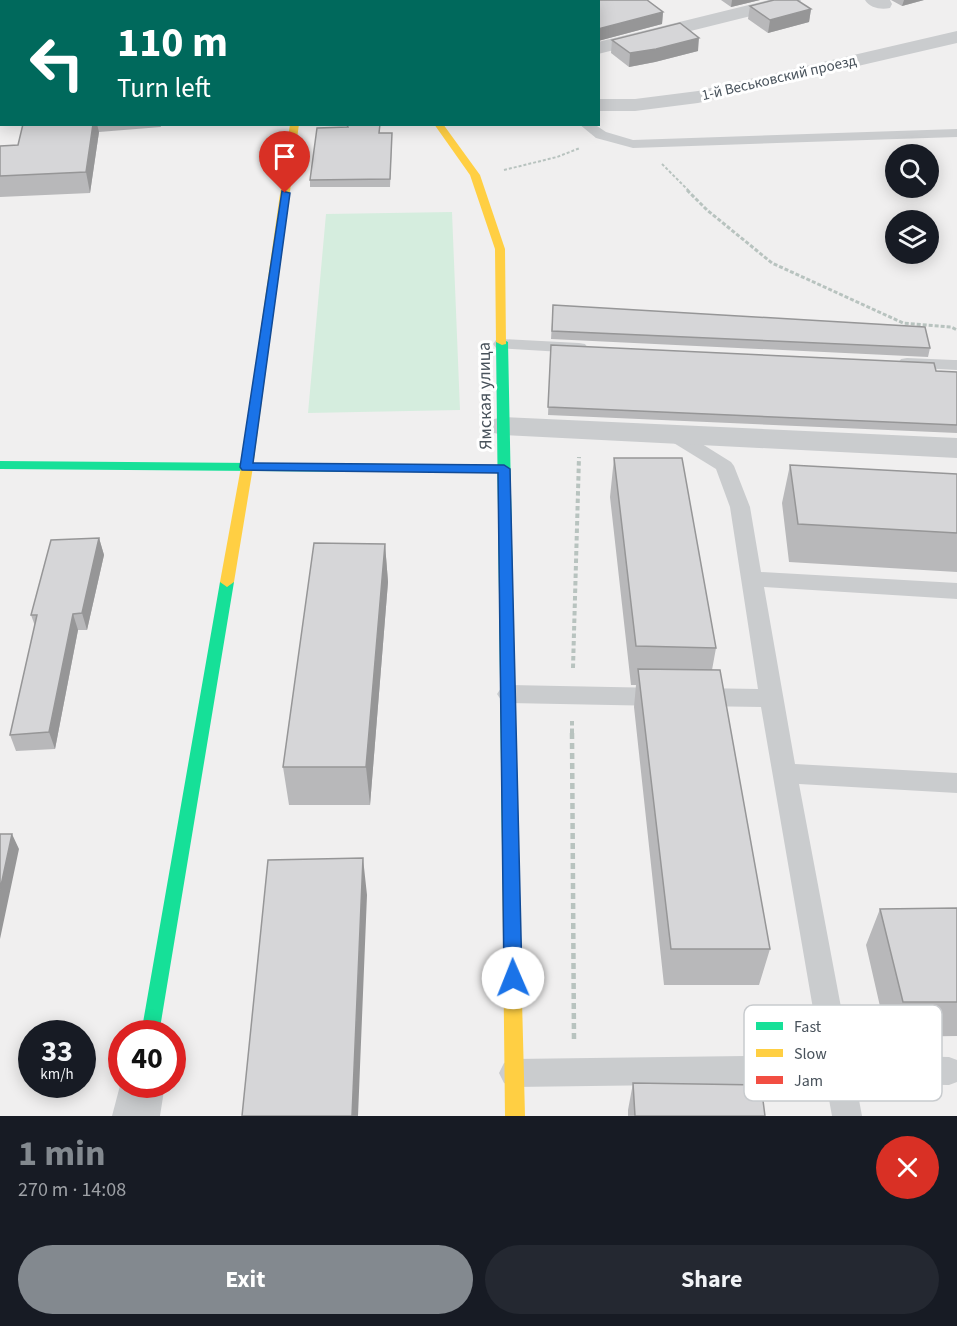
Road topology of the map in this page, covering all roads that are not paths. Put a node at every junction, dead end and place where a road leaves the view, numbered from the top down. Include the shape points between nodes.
1 (792, 0) edge
2 (957, 37) edge
3 (600, 48) edge
4 (600, 105) edge
5 (295, 126) edge
6 (439, 126) edge
7 (588, 126) edge
8 (957, 134) edge
9 (502, 344) junction
10 (592, 349) edge
11 (884, 362) edge
12 (954, 365) dead end
13 (504, 426) junction
14 (671, 433) junction
15 (874, 443) junction
16 (957, 448) edge
17 (0, 465) edge
18 (957, 465) edge
19 (247, 467) junction
20 (504, 469) junction
21 (753, 579) junction
22 (957, 591) edge
23 (509, 694) junction
24 (771, 699) junction
25 (784, 773) junction
26 (957, 783) edge
27 (826, 1005) edge
28 (152, 1020) edge
29 (744, 1070) edge
30 (942, 1071) edge
31 (949, 1071) dead end
32 (514, 1073) junction
33 (139, 1098) edge
34 (844, 1101) edge
35 (136, 1116) edge
36 (515, 1116) edge
37 (847, 1116) edge

1 - 3 street
2 - 4 street, 1-й Веськовский проезд via 698,97
5 - 19 street
6 - 9 street, Ямская улица via 475,175 500,249
7 - 8 lane via 609,138 633,144
9 - 10 lane
9 - 13 street, Ямская улица
11 - 12 lane
13 - 14 street
13 - 20 street, Ямская улица
14 - 15 street
14 - 21 lane via 724,466 740,507
15 - 16 street
15 - 18 street
17 - 19 street
19 - 20 street
19 - 28 street
20 - 23 street, Ямская улица
21 - 22 lane
21 - 24 lane
23 - 24 lane
23 - 32 street, Ямская улица
24 - 25 lane
25 - 26 lane
25 - 27 lane
29 - 32 lane
30 - 31 lane
32 - 36 street, Ямская улица
33 - 35 street
34 - 37 lane

